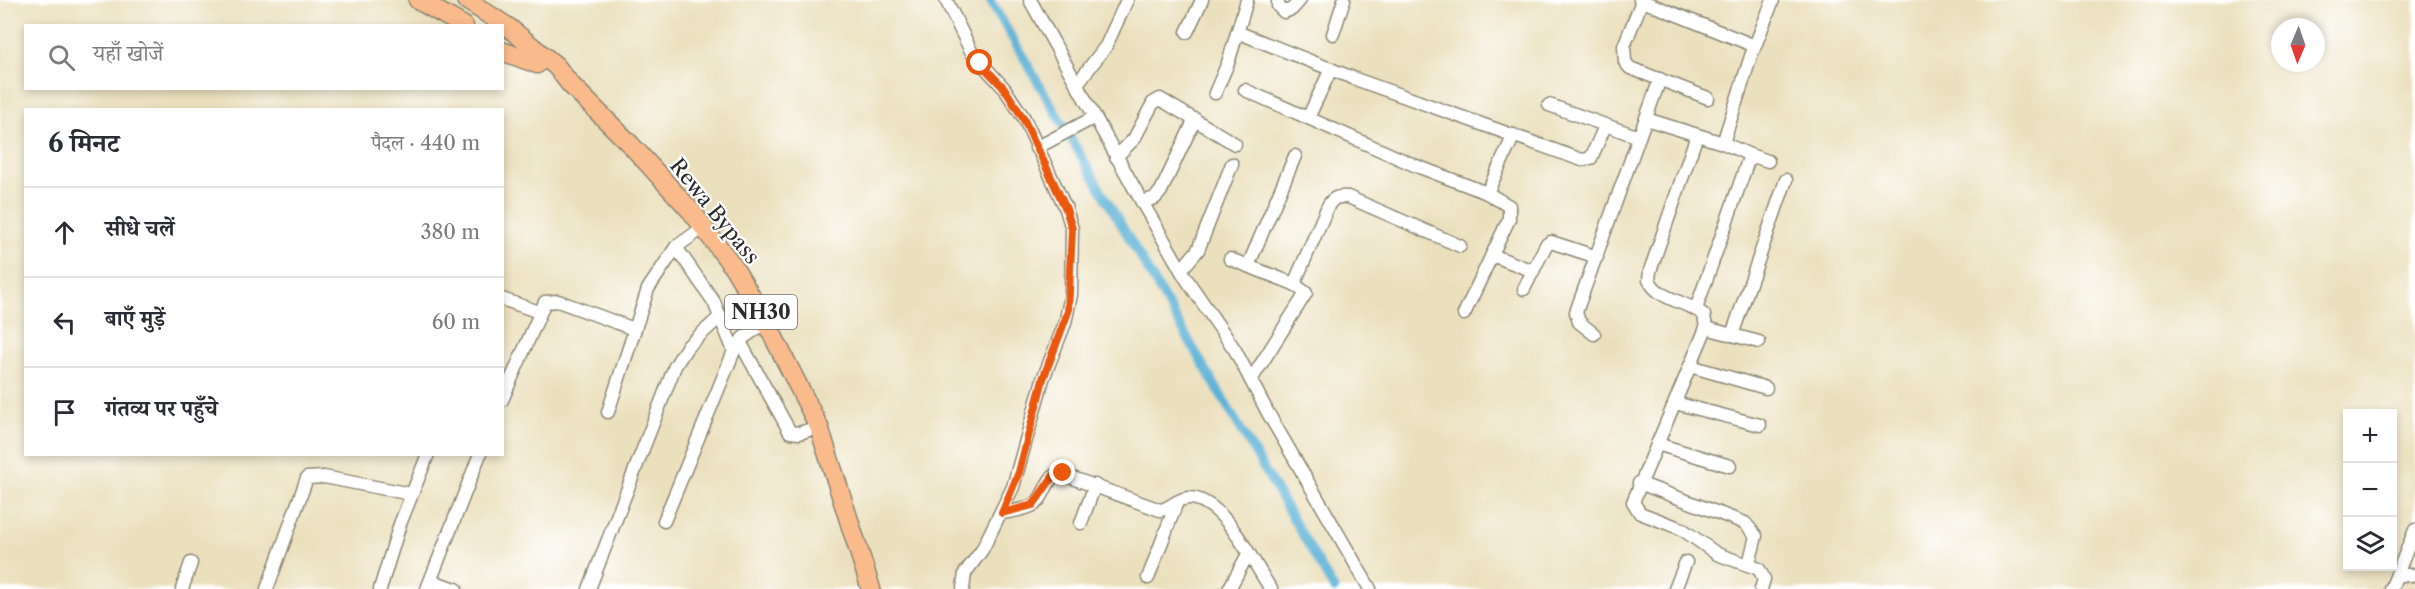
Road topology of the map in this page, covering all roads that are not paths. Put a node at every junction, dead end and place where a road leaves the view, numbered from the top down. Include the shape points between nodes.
1 (418, 0) edge
2 (442, 0) edge
3 (466, 0) edge
4 (486, 0) edge
5 (946, 0) edge
6 (1030, 0) edge
7 (1127, 0) edge
8 (1202, 0) edge
9 (1247, 0) edge
10 (1278, 0) edge
11 (1299, 0) edge
12 (1344, 0) edge
13 (1773, 0) edge
14 (1647, 1) edge
15 (460, 24) edge
16 (480, 24) edge
17 (494, 24) edge
18 (1187, 32) dead end
19 (1237, 32) junction
20 (505, 33) edge
21 (1333, 34) dead end
22 (1755, 46) junction
23 (504, 52) edge
24 (537, 64) junction
25 (556, 66) junction
26 (1331, 69) junction
27 (1660, 79) junction
28 (570, 84) junction
29 (1077, 84) junction
30 (1245, 90) dead end
31 (1215, 93) dead end
32 (1708, 98) dead end
33 (1549, 105) dead end
34 (1092, 118) junction
35 (1308, 118) junction
36 (1195, 119) junction
37 (1646, 119) junction
38 (1605, 126) junction
39 (1514, 135) junction
40 (1697, 135) junction
41 (1639, 137) junction
42 (1723, 143) junction
43 (1235, 144) dead end
44 (1041, 146) junction
45 (1750, 155) junction
46 (1295, 156) dead end
47 (1116, 157) junction
48 (1768, 161) dead end
49 (1232, 164) dead end
50 (1786, 180) dead end
51 (1486, 193) junction
52 (1142, 202) junction
53 (704, 227) junction
54 (1460, 246) dead end
55 (676, 247) junction
56 (1492, 255) junction
57 (1597, 257) junction
58 (1230, 259) dead end
59 (1248, 266) junction
60 (1182, 270) junction
61 (1533, 271) junction
62 (1294, 284) junction
63 (1524, 289) dead end
64 (504, 300) edge
65 (1696, 309) junction
66 (539, 312) junction
67 (1464, 314) dead end
68 (720, 316) junction
69 (766, 322) junction
70 (634, 328) junction
71 (1706, 328) junction
72 (1594, 334) dead end
73 (1732, 335) junction
74 (1759, 342) dead end
75 (737, 346) junction
76 (1690, 366) junction
77 (1251, 380) junction
78 (1766, 388) dead end
79 (504, 395) edge
80 (1676, 403) junction
81 (608, 412) dead end
82 (1760, 425) dead end
83 (819, 427) junction
84 (1657, 444) junction
85 (427, 456) edge
86 (479, 456) edge
87 (1730, 466) dead end
88 (1639, 483) junction
89 (1095, 485) junction
90 (411, 494) junction
91 (1178, 501) junction
92 (1002, 513) junction
93 (664, 521) dead end
94 (1081, 523) dead end
95 (2415, 530) edge
96 (1248, 554) junction
97 (1686, 562) dead end
98 (191, 563) dead end
99 (1749, 564) junction
100 (2397, 575) junction
101 (2415, 575) edge
102 (1148, 578) dead end
103 (429, 585) edge
104 (182, 589) edge
105 (267, 589) edge
106 (380, 589) edge
107 (456, 589) edge
108 (589, 589) edge
109 (872, 589) edge
110 (963, 589) edge
111 (1229, 589) edge
112 (1271, 589) edge
113 (1370, 589) edge
114 (1676, 589) edge
115 (1761, 589) edge
116 (2391, 589) edge

1 - 15 highway
2 - 16 highway
3 - 17 highway, Rewa Bypass / NH30
4 - 25 highway via 540,40
5 - 44 street via 972,53 1011,97
6 - 29 street
7 - 29 street via 1106,46
8 - 18 street
9 - 19 street
10 - 11 street via 1284,12
12 - 21 street
13 - 22 street
14 - 22 street
14 - 27 street via 1624,46 1625,62 1630,68
19 - 26 street
19 - 31 street
20 - 24 highway, Rewa Bypass / NH30
20 - 25 highway, Rewa Bypass / NH30
22 - 42 street
23 - 24 highway
24 - 28 highway, Rewa Bypass / NH30
25 - 28 highway, Rewa Bypass / NH30
26 - 35 street
26 - 39 street
27 - 32 street
27 - 37 street
28 - 53 highway, Rewa Bypass / NH30
29 - 34 street
30 - 35 street
33 - 38 street
34 - 44 street
34 - 47 street
35 - 51 street
36 - 43 street
36 - 47 street via 1157,99 1131,144
36 - 52 street via 1161,191 1155,198
37 - 40 street
37 - 41 street
38 - 39 street via 1587,159
38 - 41 street
39 - 51 street
40 - 42 street
40 - 65 street via 1649,280 1659,293
41 - 57 street
42 - 45 street
44 - 92 street via 1070,218 1070,304 1043,379 1019,472
45 - 48 street
45 - 65 street
46 - 59 street
47 - 52 street
49 - 60 street via 1198,250
50 - 73 street
51 - 56 street via 1509,206 1510,212
52 - 60 street
53 - 55 street
53 - 69 highway, Rewa Bypass / NH30
54 - 62 street via 1339,196 1328,206
55 - 68 street
55 - 70 street via 648,289
56 - 61 street
56 - 67 street
57 - 61 street via 1551,242
57 - 72 street via 1576,312 1579,322
58 - 59 street
59 - 62 street
60 - 77 street
61 - 63 street
62 - 77 street via 1304,289 1305,297
64 - 66 street
65 - 71 street via 1704,315
66 - 70 street via 545,302 558,301
66 - 79 street
68 - 75 street
68 - 108 street via 687,347 675,366
69 - 75 street
69 - 83 highway, Rewa Bypass / NH30
70 - 81 street
71 - 73 street
71 - 76 street
73 - 74 street
75 - 83 street via 790,432
75 - 93 street
76 - 78 street
76 - 80 street
77 - 113 street
80 - 82 street
80 - 84 street
83 - 109 highway, Rewa Bypass / NH30
84 - 87 street
84 - 88 street
85 - 90 street
86 - 103 street
88 - 99 street via 1633,502 1640,513 1682,529 1717,554
88 - 99 street via 1745,523 1756,536
89 - 91 street via 1160,510
89 - 92 street via 1056,474 1037,502
89 - 94 street
90 - 105 street via 324,477 307,478
90 - 106 street
91 - 96 street via 1193,499 1215,511 1231,526
91 - 102 street
92 - 110 street via 965,573
95 - 100 street
96 - 111 street
96 - 112 street
97 - 114 street
98 - 104 street
99 - 115 street via 1762,573
100 - 101 street
100 - 116 street
103 - 107 street

